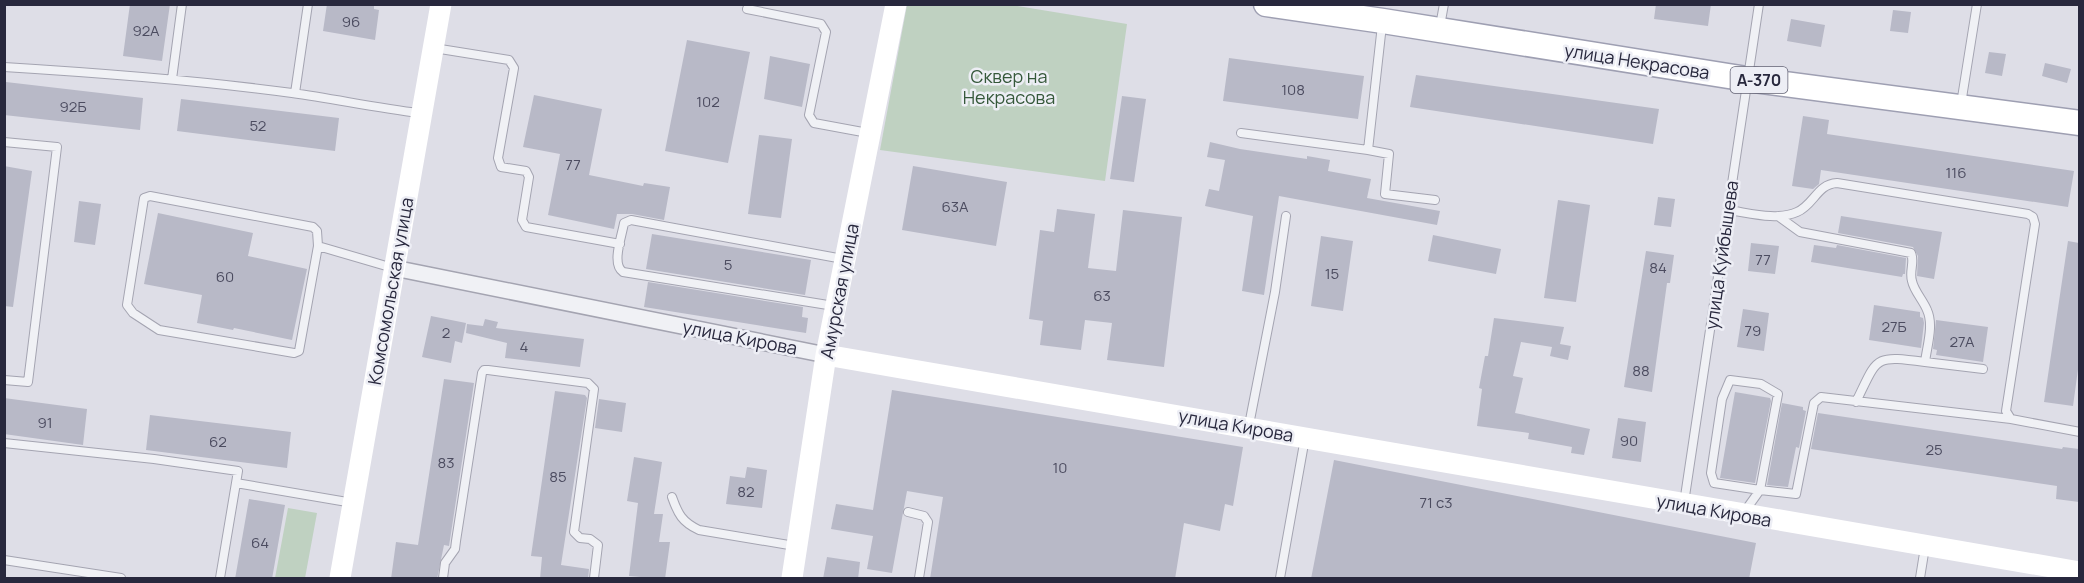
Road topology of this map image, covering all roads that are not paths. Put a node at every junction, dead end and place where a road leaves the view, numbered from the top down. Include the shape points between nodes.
1 (182, 4) edge
2 (308, 4) edge
3 (441, 4) edge
4 (896, 4) edge
5 (1266, 4) edge
6 (1444, 4) edge
7 (1759, 4) edge
8 (1977, 4) edge
9 (747, 9) dead end
10 (1331, 9) edge
11 (1383, 21) junction
12 (1440, 30) junction
13 (433, 47) junction
14 (4, 67) edge
15 (172, 79) junction
16 (1747, 79) junction
17 (295, 93) junction
18 (1961, 107) junction
19 (421, 113) junction
20 (2079, 123) edge
21 (869, 133) junction
22 (1241, 133) dead end
23 (4, 142) edge
24 (1368, 150) junction
25 (1435, 200) dead end
26 (1728, 210) junction
27 (1286, 216) dead end
28 (1778, 216) junction
29 (620, 244) junction
30 (318, 246) junction
31 (845, 259) junction
32 (394, 268) junction
33 (836, 306) junction
34 (826, 355) junction
35 (1925, 362) junction
36 (1983, 369) dead end
37 (4, 380) edge
38 (1856, 402) junction
39 (2011, 419) junction
40 (1249, 427) junction
41 (2079, 432) edge
42 (1306, 437) junction
43 (4, 443) edge
44 (236, 483) junction
45 (1760, 490) junction
46 (672, 497) dead end
47 (353, 503) junction
48 (1684, 505) junction
49 (908, 512) dead end
50 (1742, 515) junction
51 (1925, 545) junction
52 (796, 547) junction
53 (4, 560) edge
54 (2079, 572) edge
55 (121, 579) edge
56 (220, 579) edge
57 (340, 579) edge
58 (443, 579) edge
59 (594, 579) edge
60 (792, 579) edge
61 (920, 579) edge
62 (1280, 579) edge
63 (1920, 579) edge

1 - 15 lane
2 - 17 lane
3 - 13 street, Комсомольская улица
4 - 21 street, Амурская улица
5 - 10 main road, улица Некрасова / А-370
6 - 12 lane
7 - 16 lane, улица Куйбышева
8 - 18 lane
9 - 21 lane via 821,24 826,32 809,115 814,123
10 - 11 main road, улица Некрасова / А-370
11 - 12 main road, улица Некрасова / А-370
11 - 24 lane
12 - 16 main road, улица Некрасова / А-370
13 - 19 street, Комсомольская улица
13 - 29 lane via 509,60 514,68 498,158 501,167 526,171 529,177 522,220 526,228
14 - 15 lane
15 - 17 lane
16 - 18 main road, улица Некрасова / А-370
16 - 26 lane, улица Куйбышева
17 - 19 lane
18 - 20 main road, улица Некрасова / А-370
19 - 32 street, Комсомольская улица
21 - 31 street, Амурская улица
22 - 24 lane
23 - 37 lane via 57,147 28,382
24 - 25 lane via 1389,154 1385,194
26 - 28 lane
26 - 48 lane, улица Куйбышева
27 - 40 lane
28 - 35 lane via 1800,232 1911,253 1912,283 1930,320
28 - 39 lane via 1798,212 1820,189 1837,183 2033,217 2036,224 2005,403
29 - 31 lane via 624,223 631,220
29 - 33 lane via 617,265 623,272
30 - 30 lane via 313,227 150,196 144,198 127,305 159,330 294,353 299,351
30 - 32 lane
31 - 33 street, Амурская улица
32 - 34 street, улица Кирова
32 - 47 street, Комсомольская улица
33 - 34 street, Амурская улица
34 - 40 street, улица Кирова
34 - 52 street, Амурская улица
35 - 36 lane
35 - 38 lane via 1890,358 1880,361
38 - 39 lane
38 - 45 lane via 1821,397 1814,403 1796,494
39 - 41 lane
40 - 42 street, улица Кирова
42 - 48 street, улица Кирова
42 - 62 lane
43 - 44 lane via 238,471
44 - 47 lane
44 - 56 lane
45 - 45 lane via 1714,483 1710,473 1722,399 1730,380 1761,384 1778,394
45 - 50 lane
46 - 52 lane via 678,515 699,530
47 - 57 street, Комсомольская улица
48 - 50 street, улица Кирова
49 - 61 lane via 924,516 928,522
50 - 51 street, улица Кирова
51 - 54 street, улица Кирова
51 - 63 lane
52 - 60 street, Амурская улица
53 - 55 lane
58 - 59 lane via 445,563 455,549 482,374 488,370 593,386 574,532 598,545

